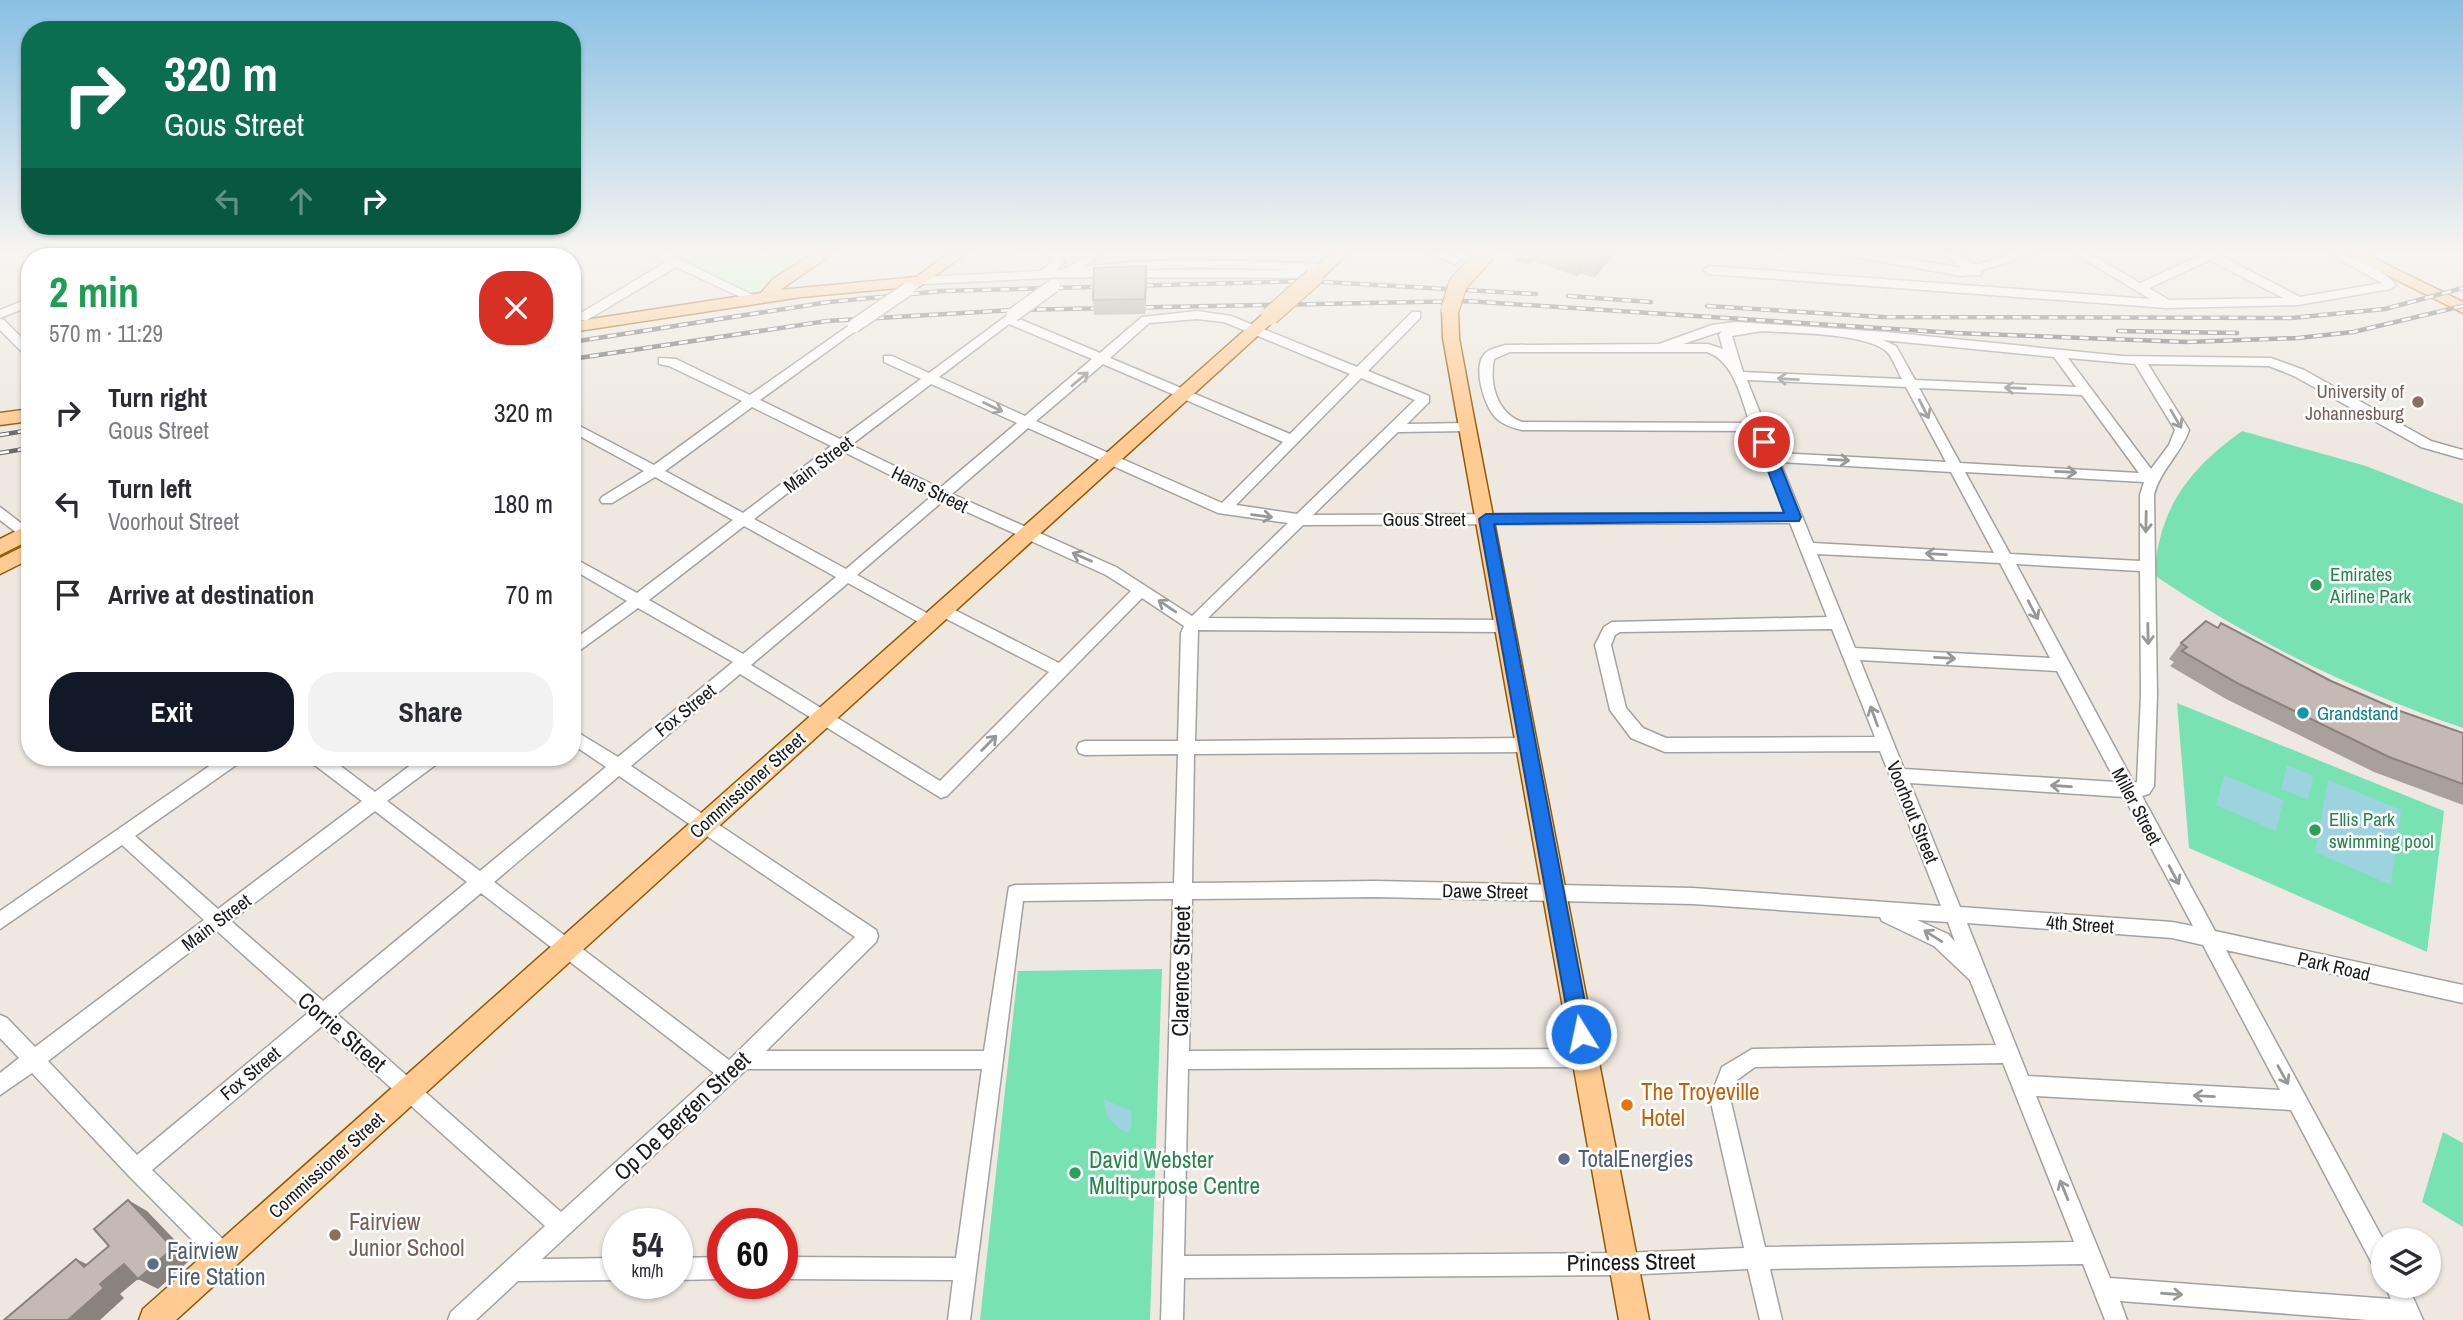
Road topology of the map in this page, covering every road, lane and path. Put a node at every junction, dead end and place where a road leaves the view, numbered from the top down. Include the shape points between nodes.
1 (631, 314) edge
2 (872, 314) edge
3 (1016, 314) edge
4 (1273, 314) edge
5 (1450, 314) edge
6 (1416, 315) dead end
7 (1011, 317) junction
8 (581, 320) edge
9 (0, 323) edge
10 (1758, 329) junction
11 (1255, 330) junction
12 (1843, 334) junction
13 (21, 344) edge
14 (1663, 347) junction
15 (1892, 349) junction
16 (2056, 354) junction
17 (888, 359) dead end
18 (1104, 359) junction
19 (663, 361) dead end
20 (2140, 361) junction
21 (1359, 371) junction
22 (1737, 373) junction
23 (931, 378) junction
24 (1911, 384) junction
25 (2084, 391) junction
26 (1184, 394) junction
27 (750, 399) junction
28 (21, 415) edge
29 (0, 419) edge
30 (1028, 423) junction
31 (1467, 427) junction
32 (1757, 427) junction
33 (1396, 428) junction
34 (581, 431) edge
35 (1291, 440) junction
36 (842, 446) junction
37 (2463, 455) edge
38 (1771, 457) junction
39 (1112, 460) junction
40 (1953, 465) junction
41 (656, 470) junction
42 (2150, 478) junction
43 (942, 495) junction
44 (607, 500) dead end
45 (1223, 510) junction
46 (0, 512) edge
47 (1793, 517) junction
48 (1486, 519) junction
49 (744, 520) junction
50 (1301, 520) junction
51 (21, 532) edge
52 (1025, 535) junction
53 (21, 540) edge
54 (21, 545) edge
55 (0, 548) edge
56 (1807, 548) junction
57 (2004, 557) junction
58 (0, 566) edge
59 (2145, 566) junction
60 (581, 567) edge
61 (847, 576) junction
62 (1142, 589) junction
63 (640, 599) junction
64 (935, 615) junction
65 (1838, 623) junction
66 (1193, 624) junction
67 (1504, 626) junction
68 (581, 643) edge
69 (1852, 654) junction
70 (2062, 664) junction
71 (739, 666) junction
72 (1061, 671) junction
73 (822, 717) junction
74 (581, 741) edge
75 (1885, 744) junction
76 (1527, 745) junction
77 (1186, 747) junction
78 (1085, 748) dead end
79 (617, 765) junction
80 (221, 766) edge
81 (328, 766) edge
82 (421, 766) edge
83 (1899, 776) junction
84 (2129, 790) junction
85 (374, 802) junction
86 (705, 824) junction
87 (122, 835) junction
88 (480, 883) junction
89 (1182, 890) junction
90 (1555, 891) junction
91 (1872, 909) junction
92 (1954, 916) junction
93 (219, 919) junction
94 (0, 921) edge
95 (2206, 936) junction
96 (565, 948) junction
97 (1982, 981) junction
98 (2463, 995) edge
99 (321, 1014) junction
100 (0, 1024) edge
101 (2009, 1054) junction
102 (1585, 1058) junction
103 (33, 1060) junction
104 (991, 1060) junction
105 (1180, 1060) junction
106 (736, 1066) junction
107 (0, 1085) edge
108 (2021, 1085) junction
109 (409, 1090) junction
110 (2297, 1101) junction
111 (136, 1169) junction
112 (562, 1227) junction
113 (2371, 1238) edge
114 (2089, 1253) junction
115 (225, 1257) junction
116 (1755, 1258) junction
117 (1623, 1264) junction
118 (1174, 1267) junction
119 (798, 1268) edge
120 (602, 1269) edge
121 (964, 1269) junction
122 (513, 1270) junction
123 (2104, 1289) junction
124 (2402, 1298) edge
125 (2412, 1316) edge
126 (154, 1320) edge
127 (459, 1320) edge
128 (958, 1320) edge
129 (1172, 1320) edge
130 (1634, 1320) edge
131 (1771, 1320) edge
132 (2116, 1320) edge

1 - 8 main road
2 - 27 street, bridge
3 - 7 street, Main Street, bridge
4 - 11 main road, Commissioner Street, bridge
5 - 31 main road, bridge
6 - 21 street
7 - 18 street
7 - 23 street, Main Street
9 - 13 street
10 - 12 street
10 - 14 street via 1721,327
10 - 22 street, Voorhout Street via 1725,335
11 - 18 street, Fox Street via 1207,315 1153,317
11 - 21 street, Fox Street
11 - 26 main road, Commissioner Street
12 - 15 street
12 - 16 street
14 - 22 street via 1716,350
14 - 32 street via 1509,348 1491,354 1485,368 1495,408 1515,425
15 - 16 street via 1904,341
15 - 24 street, Miller Street
16 - 20 street
16 - 25 street
17 - 23 street, Gous Street
18 - 26 street
30 -> 18 street, Fox Street
19 - 27 street, Hans Street
20 - 37 street via 2279,364 2426,444
20 -> 42 street via 2182,430
21 - 33 street, Fox Street via 1424,399
21 - 35 street
24 -> 22 street
22 - 32 street, Voorhout Street
23 -> 30 street, Gous Street
23 - 36 street, Main Street
25 -> 24 street
24 -> 40 street, Miller Street
25 - 42 street
26 - 35 street
26 - 39 main road, Commissioner Street
27 - 36 street, Hans Street
27 - 41 street
28 - 29 main road
30 - 39 street, Gous Street
30 - 43 street, Fox Street
31 - 33 street
31 - 48 main road
32 - 38 street, Voorhout Street
33 - 50 street
34 - 41 street
35 - 45 street
36 - 43 street, Hans Street
36 - 49 street, Main Street
38 -> 40 street
38 - 47 street, Voorhout Street
39 - 45 street, Gous Street
39 - 52 main road, Commissioner Street
40 -> 42 street
40 - 57 street, Miller Street
41 - 44 street
41 - 49 street
42 -> 59 street
43 - 52 street, Hans Street
43 - 61 street, Fox Street
45 -> 50 street, Gous Street
46 - 51 street
47 - 48 street, Gous Street
47 - 56 street, Voorhout Street
48 - 50 street, Gous Street
48 - 67 main road
49 - 61 street
49 - 63 street, Main Street
50 - 66 street
62 -> 52 street, Hans Street via 1082,556
52 - 64 main road, Commissioner Street
53 - 55 main road
54 - 58 main road
57 -> 56 street
56 - 65 street, Voorhout Street
57 - 59 street
57 -> 70 street, Miller Street
59 -> 84 street via 2148,774 2143,789
60 - 63 street
61 - 64 street
61 - 71 street, Fox Street
66 -> 62 street, Hans Street
62 - 72 street
63 - 68 street, Main Street
63 - 71 street via 743,662
64 - 72 street
64 - 73 main road, Commissioner Street
65 - 69 street, Voorhout Street
65 - 75 street via 1612,628 1603,645 1618,710 1637,733 1665,744
66 - 67 street
66 - 77 street, Clarence Street
67 - 76 main road
69 -> 70 street
75 -> 69 street, Voorhout Street
70 - 84 street, Miller Street
71 - 73 street
71 - 79 street, Fox Street
73 -> 72 street via 941,791
73 - 86 main road, Commissioner Street
74 - 79 street
75 - 83 street, Voorhout Street
76 - 77 street
76 - 90 main road
77 - 78 street
77 - 89 street, Clarence Street
79 - 86 street
79 - 88 street, Fox Street
80 - 87 street
81 - 85 street
82 - 85 street, Main Street
84 -> 83 street
83 - 92 street, Voorhout Street
84 -> 95 street, Miller Street
85 - 88 street
85 - 93 street, Main Street
86 - 96 main road, Commissioner Street
86 - 106 street, Op De Bergen Street via 869,936
87 - 93 street, Corrie Street
87 - 94 street
88 - 96 street
88 - 99 street, Fox Street
89 - 90 street, Dawe Street
89 - 104 street, Dawe Street via 1015,893
89 - 105 street, Clarence Street
90 - 91 street, Dawe Street
90 - 102 main road
91 - 92 street, Dawe Street
97 -> 91 street via 1941,940
92 - 95 street, 4th Street
92 - 97 street, Voorhout Street
93 - 99 street, Corrie Street
93 - 103 street, Main Street
95 - 98 street, Park Road
95 -> 110 street, Miller Street
96 - 106 street
96 - 109 main road, Commissioner Street
97 - 101 street, Voorhout Street
99 - 109 street, Corrie Street
99 - 111 street, Fox Street
100 - 103 street
101 - 108 street, Voorhout Street
101 - 116 street via 1752,1058 1741,1064 1729,1074 1720,1098
102 - 105 street
102 - 117 main road
103 - 107 street, Main Street
103 - 111 street
104 - 106 street
104 - 121 street
105 - 118 street, Clarence Street
106 - 112 street, Op De Bergen Street
110 -> 108 street
114 -> 108 street, Voorhout Street
109 - 112 street, Corrie Street
109 - 115 main road, Commissioner Street
110 - 113 street, Miller Street
111 - 115 street
112 - 122 street, Op De Bergen Street
114 - 116 street, Princess Street
114 - 123 street, Voorhout Street
115 - 126 main road, Commissioner Street
116 - 117 street, Princess Street
116 - 131 street
117 - 118 street, Princess Street
117 - 130 main road
118 - 129 street, Clarence Street
119 - 121 street
120 - 122 street
121 - 128 street
122 - 127 street, Op De Bergen Street
123 -> 125 street
123 - 132 street, Voorhout Street
124 - 125 street

